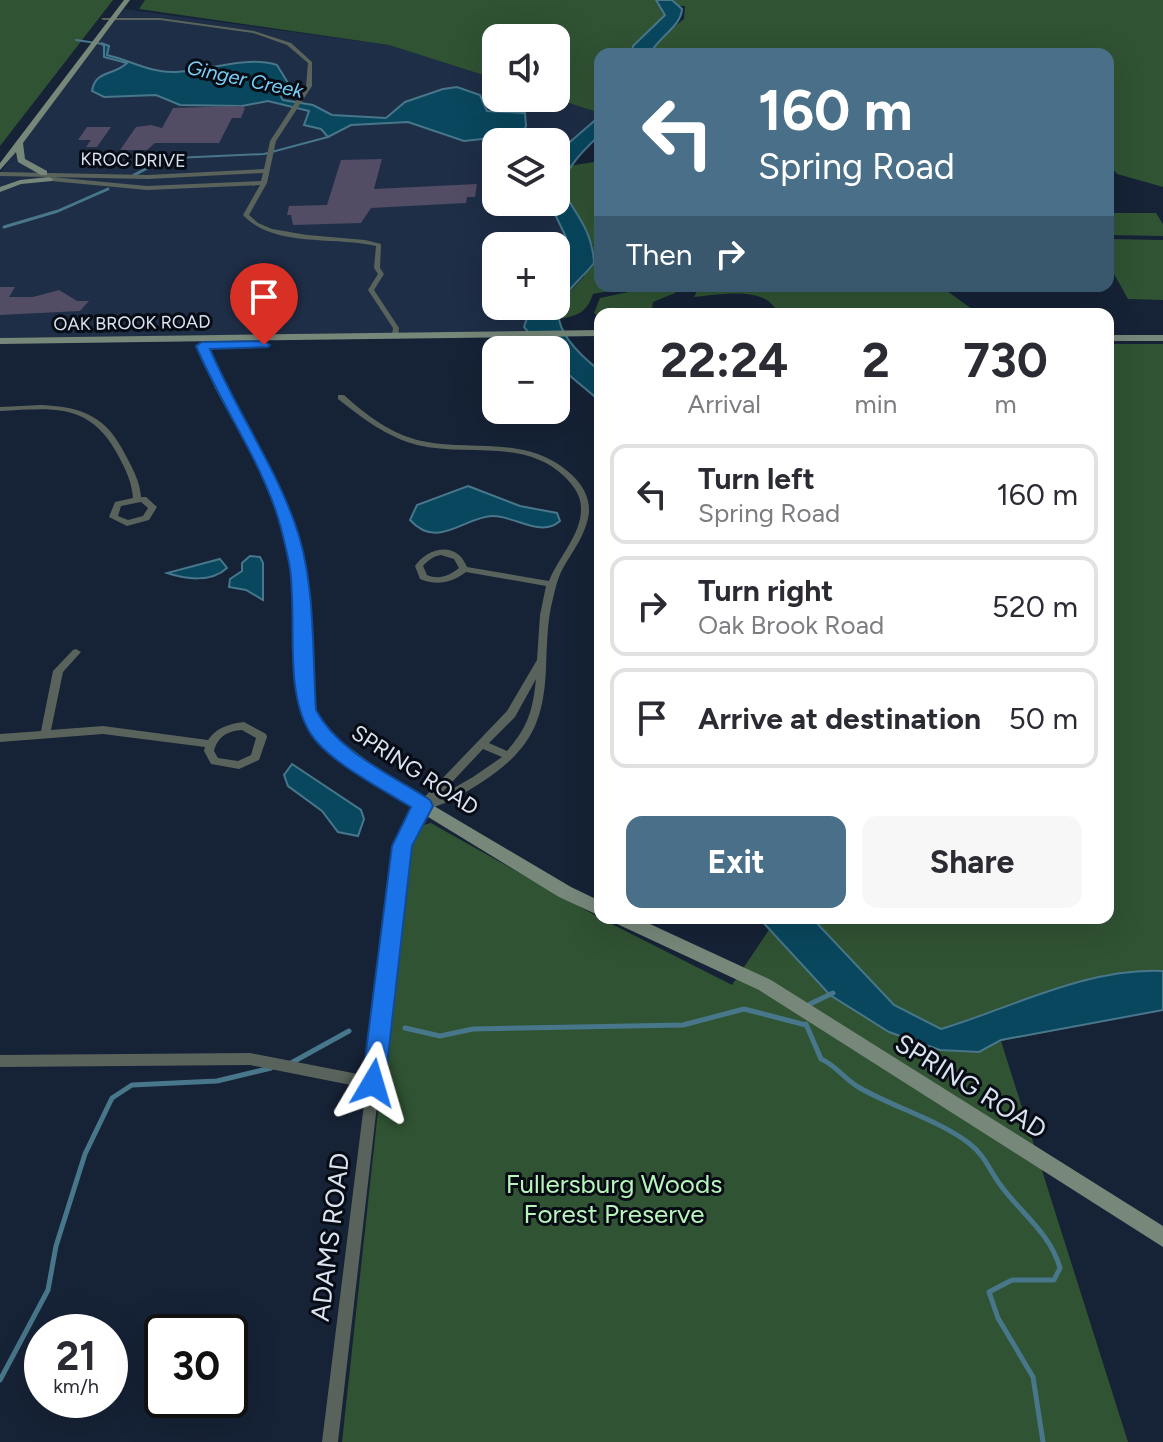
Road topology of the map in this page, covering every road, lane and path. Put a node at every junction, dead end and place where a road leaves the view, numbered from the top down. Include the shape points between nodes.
1 (118, 0) edge
2 (127, 0) edge
3 (103, 19) junction
4 (113, 19) junction
5 (89, 43) junction
6 (19, 143) junction
7 (0, 154) edge
8 (0, 168) edge
9 (266, 171) junction
10 (0, 176) edge
11 (47, 176) junction
12 (264, 183) junction
13 (0, 190) edge
14 (1114, 330) edge
15 (1163, 330) edge
16 (594, 334) edge
17 (396, 335) junction
18 (482, 337) edge
19 (570, 337) edge
20 (584, 337) junction
21 (482, 338) edge
22 (1114, 338) edge
23 (1163, 338) edge
24 (594, 340) edge
25 (0, 341) edge
26 (202, 342) junction
27 (0, 349) edge
28 (341, 397) dead end
29 (0, 409) edge
30 (137, 498) dead end
31 (464, 569) junction
32 (551, 584) junction
33 (76, 652) dead end
34 (542, 659) junction
35 (45, 734) junction
36 (0, 738) edge
37 (210, 744) junction
38 (481, 744) junction
39 (510, 756) junction
40 (423, 806) junction
41 (594, 906) edge
42 (635, 924) edge
43 (0, 1061) edge
44 (373, 1083) junction
45 (1163, 1237) edge
46 (330, 1442) edge

1 - 3 main road
2 - 4 main road
3 - 4 street
3 - 5 main road
4 - 5 main road
4 - 9 street via 254,32 289,44 310,63 309,86 269,152
5 - 6 main road
5 - 7 main road
6 - 8 main road
6 - 11 main road via 21,160
9 - 11 street, KROC DRIVE
9 - 12 street
10 - 11 street, KROC DRIVE
11 - 12 street, KROC DRIVE via 147,188
11 - 13 main road
12 - 17 street via 246,215 251,222 283,233 379,245 381,274 371,290
14 - 15 main road
16 - 20 main road, OAK BROOK ROAD
17 - 18 main road, OAK BROOK ROAD
17 - 26 main road, OAK BROOK ROAD
19 - 20 main road, OAK BROOK ROAD
20 - 24 main road, OAK BROOK ROAD
21 - 26 main road, OAK BROOK ROAD
22 - 23 main road
25 - 26 main road, OAK BROOK ROAD
26 - 27 main road, OAK BROOK ROAD
26 - 40 main road, SPRING ROAD via 287,523 298,569 303,684 310,718 340,751
28 - 32 street via 409,440 507,447 558,465 578,485 586,513
29 - 30 street via 63,409 105,425 117,439
31 - 31 street via 446,552 428,556 419,566 423,577 434,581 450,579
31 - 32 street
32 - 34 street
33 - 35 street via 58,671
34 - 38 street, ADAMS ROAD via 520,702
34 - 39 street via 535,719
35 - 36 street
35 - 37 street via 109,730
37 - 37 street via 211,756 230,766 248,762 262,744 258,732 244,726 220,733
38 - 39 street
38 - 40 street, ADAMS ROAD
39 - 40 street via 446,799
40 - 41 main road, SPRING ROAD
40 - 44 street, ADAMS ROAD via 402,846
42 - 45 main road, SPRING ROAD via 765,985
43 - 44 street via 210,1058 271,1063
44 - 46 street, ADAMS ROAD

